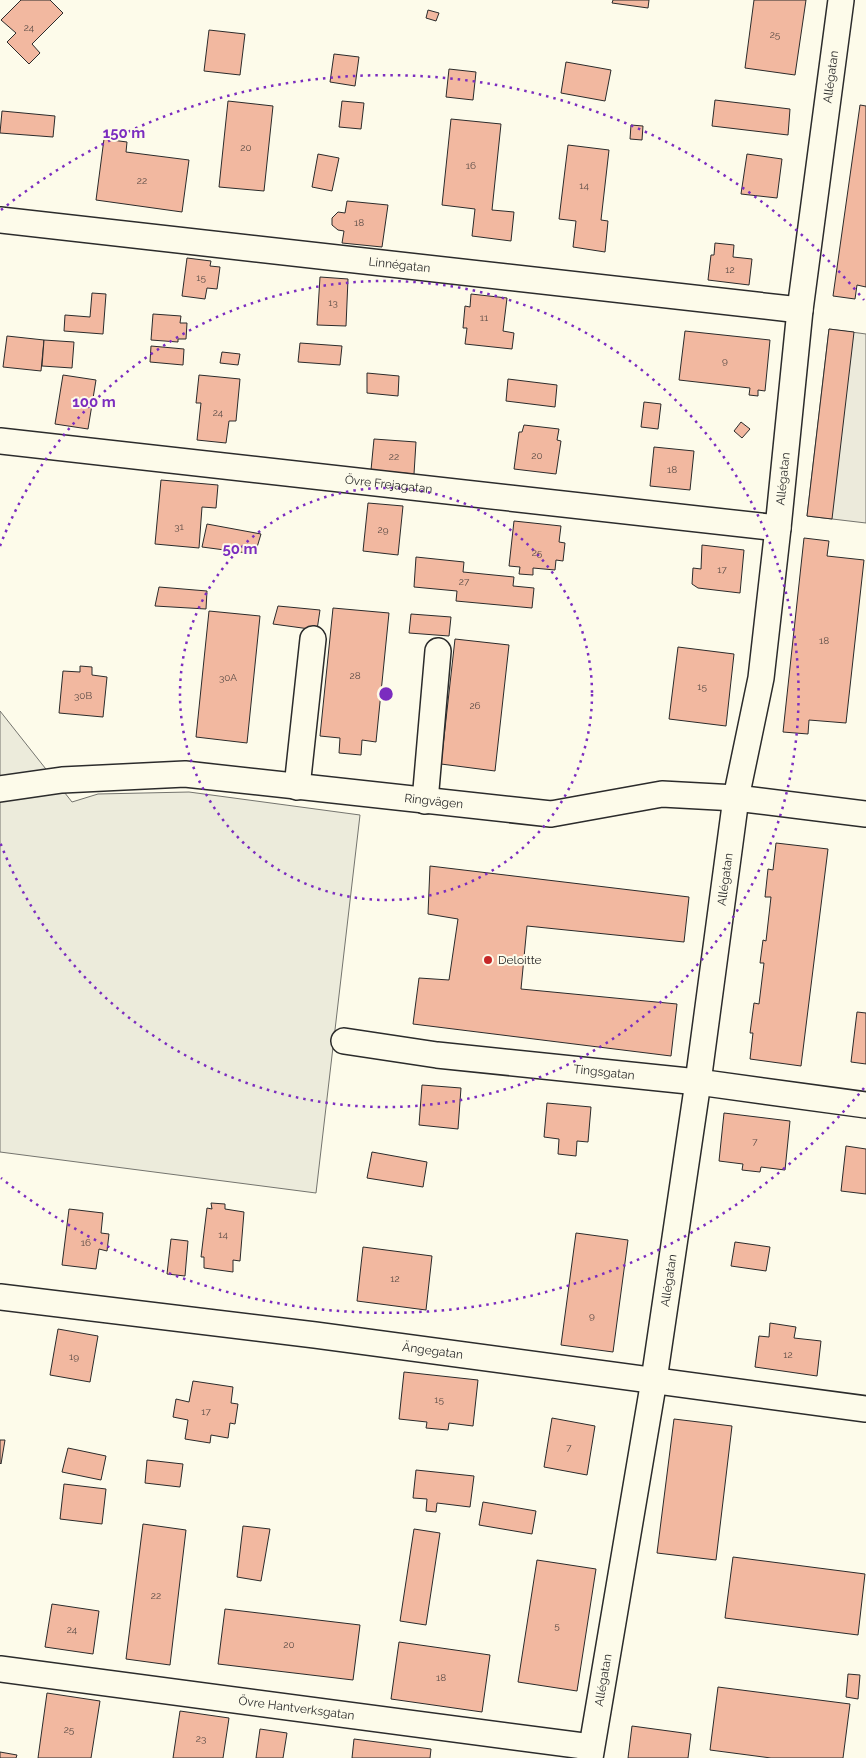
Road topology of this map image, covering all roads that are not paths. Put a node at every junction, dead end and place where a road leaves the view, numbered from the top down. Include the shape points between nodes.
1 (842, 0) edge
2 (0, 220) edge
3 (800, 310) junction
4 (0, 441) edge
5 (778, 528) junction
6 (313, 639) dead end
7 (438, 651) dead end
8 (297, 787) junction
9 (0, 790) edge
10 (736, 798) junction
11 (426, 801) junction
12 (866, 814) edge
13 (344, 1041) dead end
14 (698, 1082) junction
15 (866, 1105) edge
16 (0, 1297) edge
17 (654, 1380) junction
18 (866, 1408) edge
19 (0, 1669) edge
20 (591, 1752) edge

1 - 3 street, Allégatan
2 - 3 street, Linnégatan
3 - 5 street, Allégatan
4 - 5 street, Övre Frejagatan
5 - 10 street, Allégatan via 761,678
6 - 8 street
7 - 11 street
8 - 9 street, Ringvägen via 185,774 62,780
8 - 11 street, Ringvägen
10 - 11 street, Ringvägen via 662,794 551,814
10 - 12 street, Ringvägen
10 - 14 street, Allégatan
13 - 14 street, Tingsgatan via 436,1055
14 - 15 street, Tingsgatan
14 - 17 street, Allégatan
16 - 17 street, Ängegatan
17 - 18 street, Ängegatan
17 - 20 street, Allégatan
19 - 20 street, Övre Hantverksgatan

